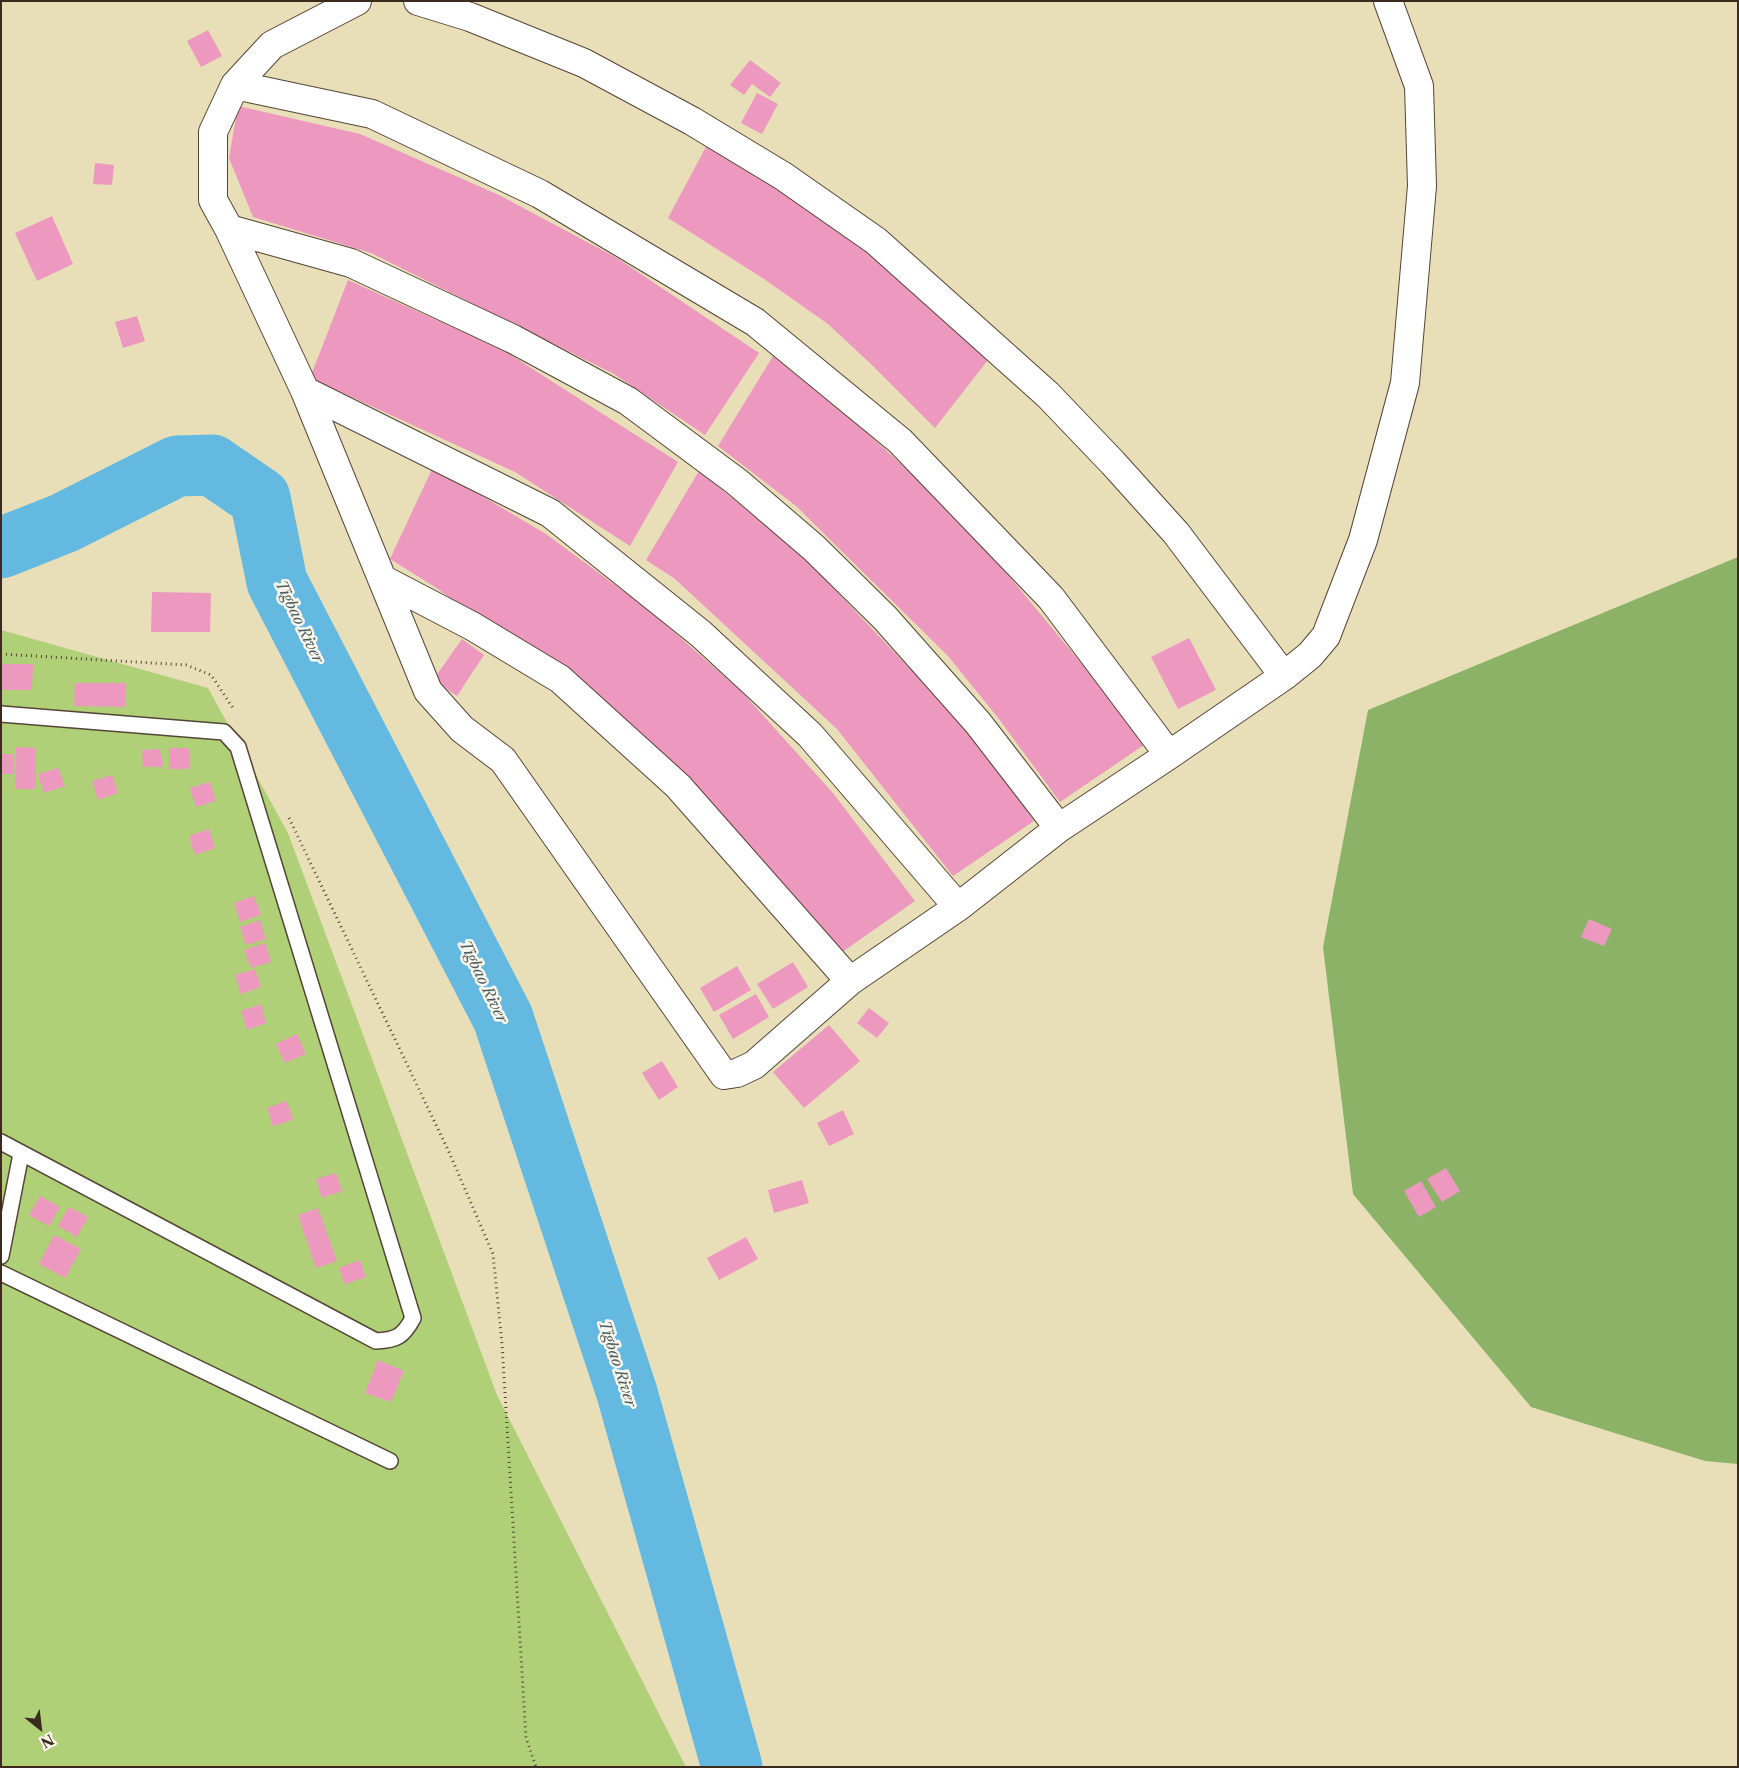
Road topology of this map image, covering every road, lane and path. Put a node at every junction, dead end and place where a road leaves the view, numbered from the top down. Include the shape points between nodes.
1 (357, 1) edge
2 (418, 1) edge
3 (1388, 1) edge
4 (235, 85) junction
5 (229, 229) junction
6 (304, 391) junction
7 (382, 579) junction
8 (1284, 676) junction
9 (1, 714) edge
10 (1169, 755) junction
11 (1059, 828) junction
12 (958, 907) junction
13 (850, 981) junction
14 (1, 1142) edge
15 (21, 1154) junction
16 (1, 1256) edge
17 (1, 1273) edge
18 (390, 1461) dead end

1 - 4 street via 272,45
2 - 8 street via 470,17 584,62 783,176 876,241 1048,395 1113,463 1176,533
3 - 8 street via 1419,86 1422,186 1404,382 1363,540 1326,636 1310,655
4 - 5 street via 213,132 213,200
4 - 10 street via 372,114 540,194 755,322 900,441 1052,598
5 - 6 street
5 - 11 street via 351,263 513,339 628,401 737,482 814,548 885,618 978,723
6 - 7 street
6 - 12 street via 550,512 701,634 810,735
7 - 13 street via 472,626 560,679 678,786
7 - 13 street via 428,691 462,728 503,760 724,1075 754,1066
8 - 10 street
9 - 15 lane via 224,732 238,747 413,1318 403,1334 392,1340 376,1341
10 - 11 street
11 - 12 street
12 - 13 street
14 - 15 lane
15 - 16 lane
17 - 18 lane

